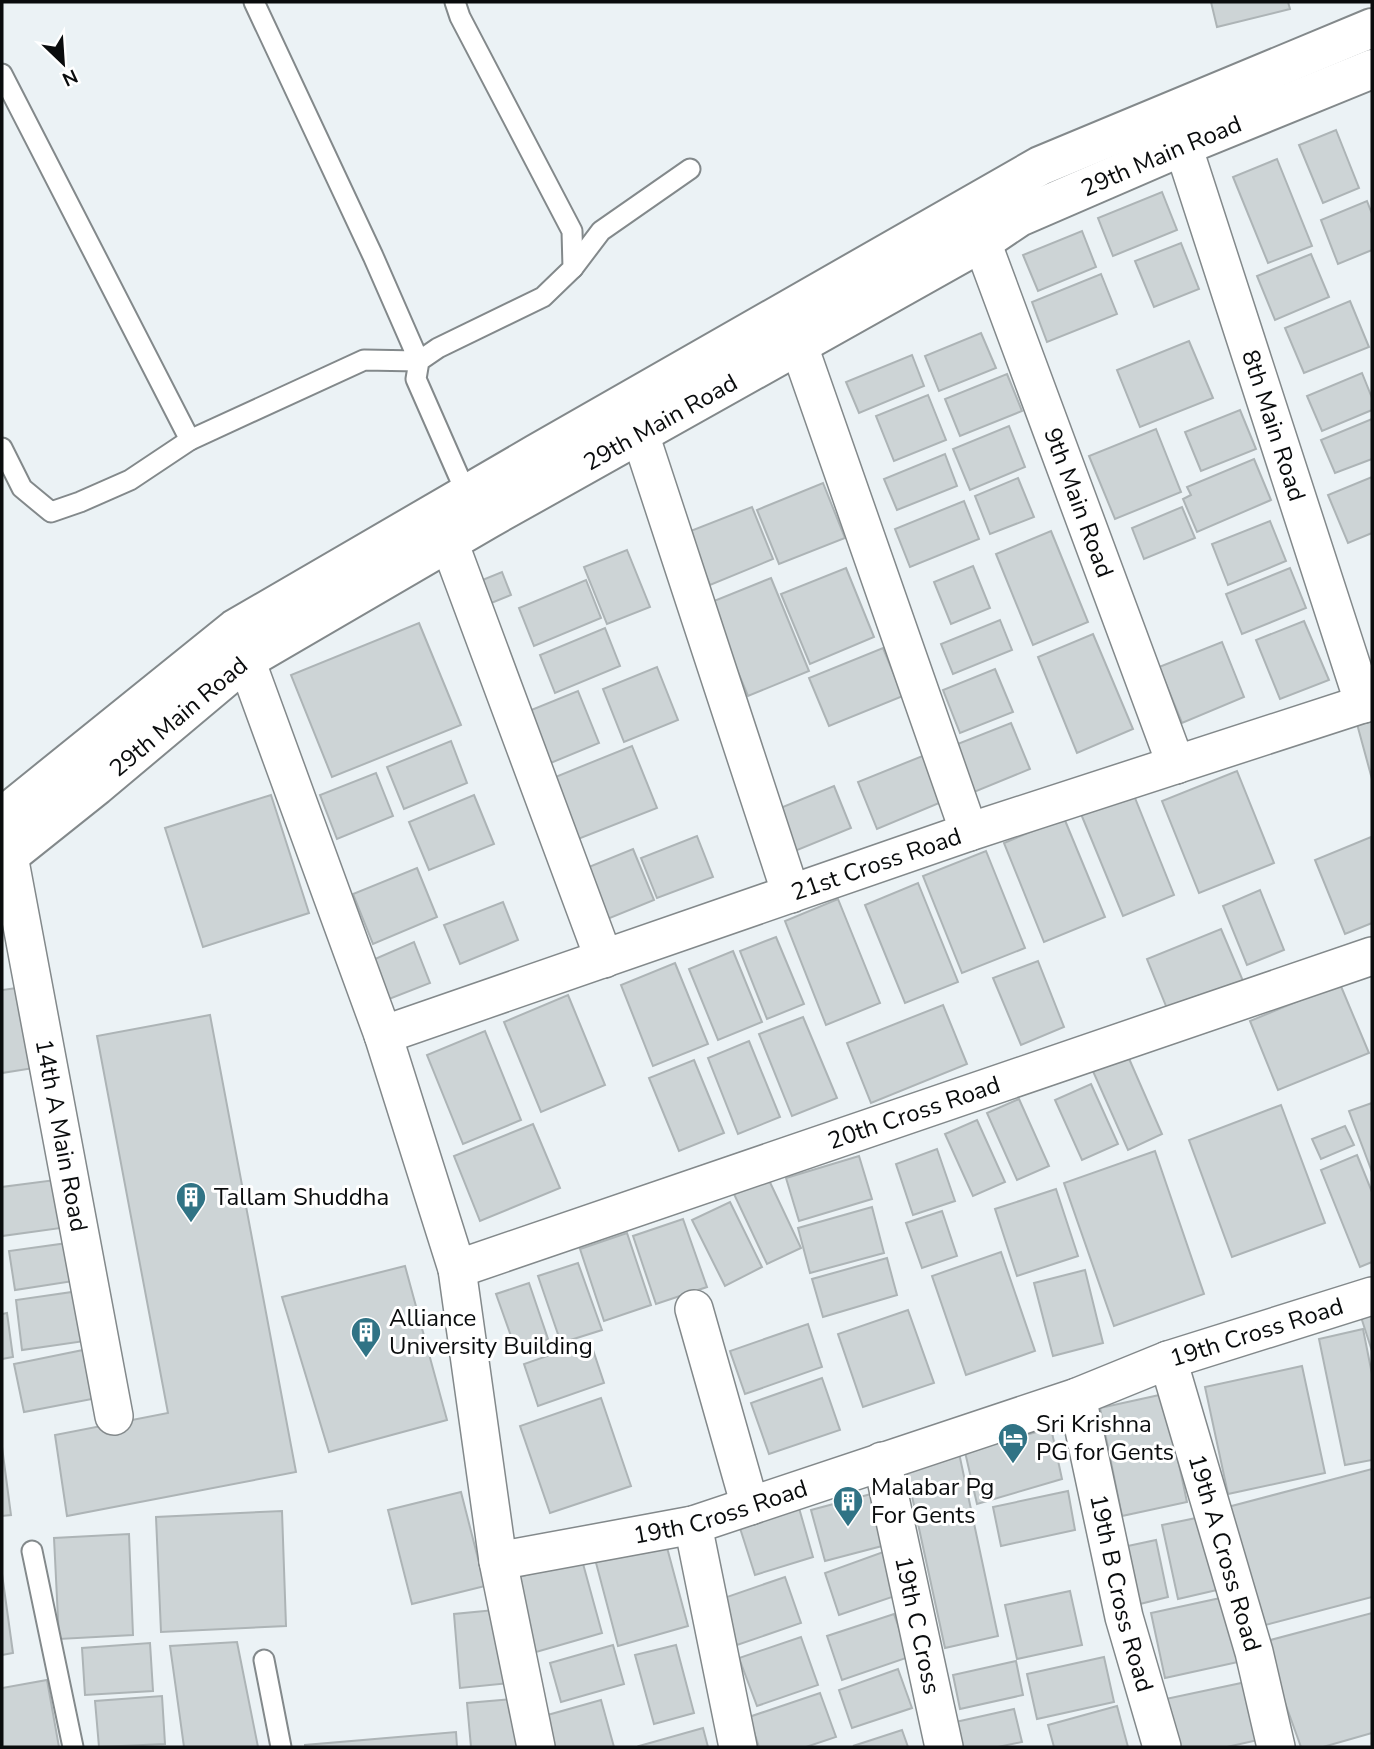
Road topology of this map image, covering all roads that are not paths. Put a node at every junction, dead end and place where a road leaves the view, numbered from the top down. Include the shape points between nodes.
1 (254, 2) edge
2 (455, 2) edge
3 (1366, 30) edge
4 (1372, 70) edge
5 (2, 74) edge
6 (1183, 146) junction
7 (690, 169) dead end
8 (982, 242) junction
9 (573, 268) junction
10 (799, 346) junction
11 (419, 361) junction
12 (640, 434) junction
13 (191, 439) junction
14 (2, 448) edge
15 (467, 495) junction
16 (449, 542) junction
17 (246, 660) junction
18 (1368, 702) edge
19 (1176, 765) junction
20 (2, 817) edge
21 (969, 832) junction
22 (4, 853) edge
23 (791, 894) junction
24 (1372, 956) edge
25 (604, 958) junction
26 (383, 1035) junction
27 (457, 1269) junction
28 (1372, 1296) edge
29 (694, 1309) dead end
30 (1168, 1360) junction
31 (1077, 1397) junction
32 (114, 1416) dead end
33 (882, 1461) junction
34 (750, 1506) junction
35 (693, 1525) junction
36 (32, 1551) dead end
37 (498, 1561) junction
38 (264, 1660) dead end
39 (73, 1747) edge
40 (281, 1747) edge
41 (536, 1747) edge
42 (738, 1747) edge
43 (944, 1747) edge
44 (1163, 1747) edge
45 (1276, 1747) edge

1 - 11 lane
2 - 9 lane via 572,231
3 - 4 main road
3 - 15 main road, 29th Main Road via 1040,166
4 - 6 main road, 29th Main Road
5 - 13 lane
6 - 8 main road, 29th Main Road via 1019,217
6 - 18 street, 8th Main Road
7 - 9 lane via 601,231
8 - 10 main road, 29th Main Road
8 - 19 street, 9th Main Road
9 - 11 lane via 543,297
10 - 12 main road, 29th Main Road
10 - 21 street
11 - 13 lane via 364,360
11 - 15 lane via 416,379
12 - 16 main road, 29th Main Road
12 - 23 street
13 - 14 lane via 130,480 51,512 22,488
15 - 20 main road, 29th Main Road via 235,629
16 - 17 main road, 29th Main Road
16 - 25 street
17 - 22 main road, 29th Main Road
17 - 26 street
18 - 19 street, 21st Cross Road
19 - 21 street, 21st Cross Road
21 - 23 street, 21st Cross Road
22 - 32 street, 14th A Main Road
23 - 25 street, 21st Cross Road
24 - 27 street, 20th Cross Road
25 - 26 street, 21st Cross Road
26 - 27 street
27 - 37 street
28 - 30 street, 19th Cross Road
29 - 34 street
30 - 31 street, 19th Cross Road
30 - 45 street, 19th A Cross Road via 1254,1652
31 - 33 street, 19th Cross Road
31 - 44 street, 19th B Cross Road via 1124,1617
33 - 34 street, 19th Cross Road
33 - 43 street, 19th C Cross
34 - 35 street, 19th Cross Road
35 - 37 street, 19th Cross Road
35 - 42 street
36 - 39 lane
37 - 41 street
38 - 40 lane

